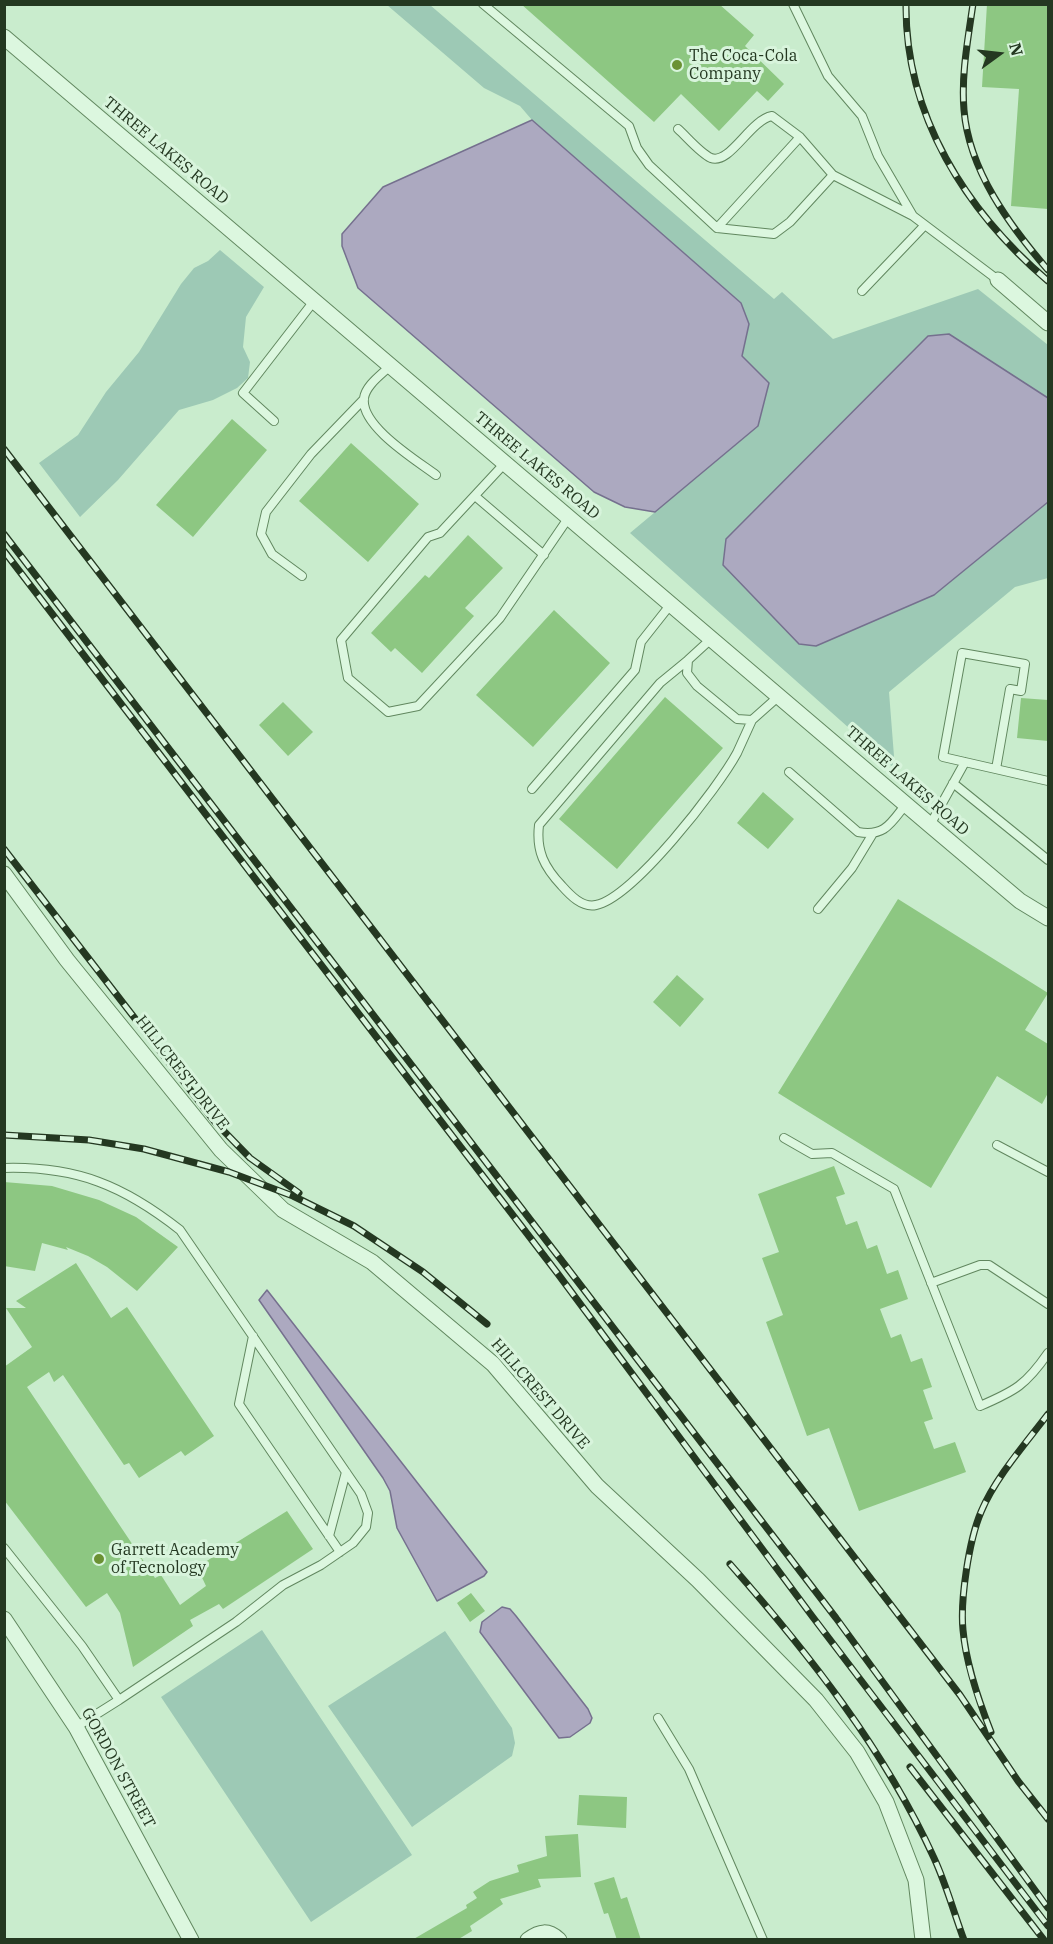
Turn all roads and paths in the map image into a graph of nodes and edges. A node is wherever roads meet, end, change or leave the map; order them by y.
1 (483, 4) edge
2 (793, 4) edge
3 (4, 37) edge
4 (678, 129) dead end
5 (800, 137) junction
6 (833, 175) junction
7 (913, 216) junction
8 (924, 226) junction
9 (717, 228) junction
10 (998, 279) joint
11 (862, 291) dead end
12 (314, 301) junction
13 (1048, 323) edge
14 (390, 366) junction
15 (364, 399) junction
16 (274, 421) dead end
17 (505, 464) junction
18 (436, 475) dead end
19 (475, 496) junction
20 (569, 517) junction
21 (544, 555) junction
22 (302, 576) dead end
23 (670, 604) junction
24 (711, 639) junction
25 (688, 660) junction
26 (779, 696) junction
27 (752, 720) junction
28 (965, 762) junction
29 (996, 769) junction
30 (789, 772) dead end
31 (1048, 781) edge
32 (953, 783) junction
33 (532, 789) dead end
34 (906, 804) junction
35 (930, 825) junction
36 (872, 835) junction
37 (1048, 860) edge
38 (4, 874) edge
39 (818, 909) dead end
40 (1048, 918) edge
41 (784, 1138) dead end
42 (997, 1144) dead end
43 (4, 1168) edge
44 (1048, 1172) edge
45 (931, 1283) junction
46 (1048, 1304) edge
47 (253, 1336) junction
48 (1048, 1353) edge
49 (346, 1472) junction
50 (329, 1536) junction
51 (4, 1548) edge
52 (340, 1552) junction
53 (4, 1619) edge
54 (119, 1700) junction
55 (658, 1718) dead end
56 (76, 1727) junction
57 (191, 1940) edge
58 (528, 1940) edge
59 (559, 1940) edge
60 (763, 1940) edge
61 (923, 1940) edge

1 - 9 lane
2 - 7 lane
3 - 12 street, THREE LAKES ROAD
4 - 5 lane
5 - 6 lane
5 - 9 lane
6 - 7 lane
6 - 9 lane
7 - 8 lane
8 - 10 lane
8 - 11 lane
10 - 13 street
12 - 14 street, THREE LAKES ROAD
12 - 16 lane
14 - 15 lane
14 - 17 street, THREE LAKES ROAD
15 - 18 lane
15 - 22 lane
17 - 19 lane
17 - 20 street, THREE LAKES ROAD
19 - 21 lane
19 - 21 lane
20 - 21 lane
20 - 23 street, THREE LAKES ROAD
23 - 24 street, THREE LAKES ROAD
23 - 33 lane
24 - 25 lane
24 - 26 street, THREE LAKES ROAD
25 - 27 lane
25 - 27 lane
26 - 27 lane
26 - 34 street, THREE LAKES ROAD
28 - 29 lane
28 - 29 lane
28 - 32 lane
29 - 31 lane
30 - 36 lane
32 - 35 lane
32 - 37 lane
34 - 35 street, THREE LAKES ROAD
34 - 36 lane
35 - 40 street, THREE LAKES ROAD
36 - 39 lane
38 - 61 street, HILLCREST DRIVE
41 - 45 lane
42 - 44 lane
43 - 47 lane
45 - 46 lane
45 - 48 lane
47 - 49 lane
47 - 50 lane
49 - 50 lane
49 - 52 lane
50 - 52 lane
51 - 54 lane
52 - 54 lane
53 - 56 street, GORDON STREET
54 - 56 lane
55 - 60 lane
56 - 57 street, GORDON STREET
58 - 59 street

